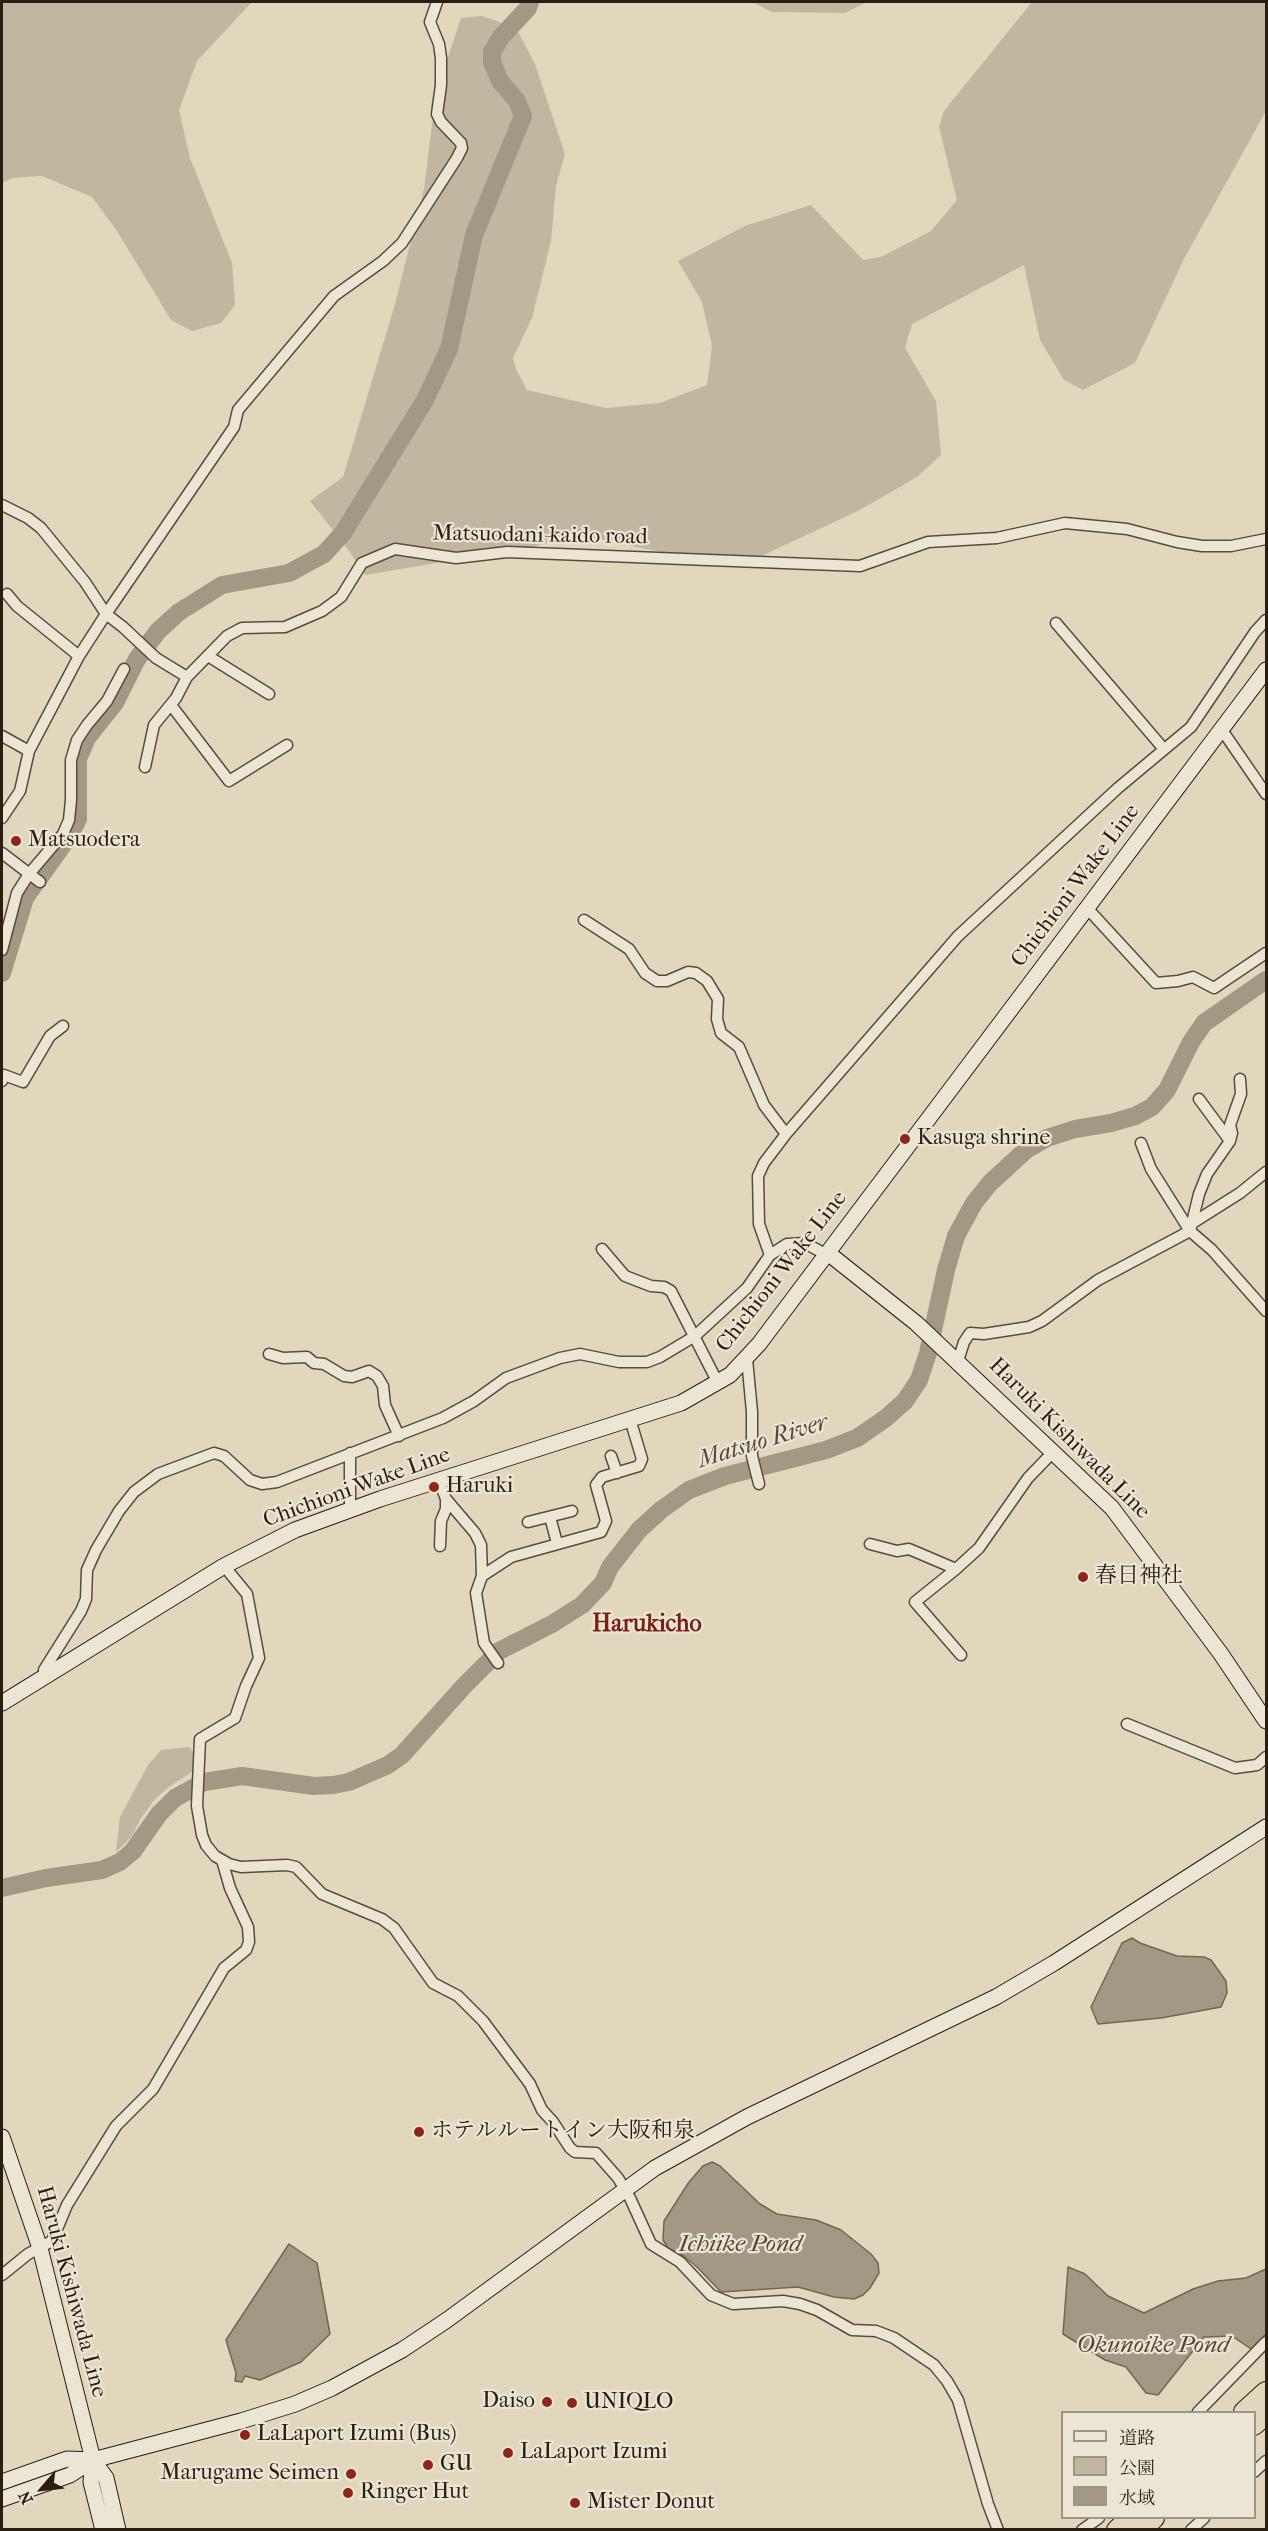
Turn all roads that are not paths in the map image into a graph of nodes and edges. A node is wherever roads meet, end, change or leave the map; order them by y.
1 (437, 2) edge
2 (2, 505) edge
3 (1266, 539) edge
4 (7, 594) dead end
5 (106, 614) junction
6 (1266, 620) edge
7 (1056, 623) dead end
8 (79, 656) junction
9 (208, 656) junction
10 (124, 669) dead end
11 (1266, 670) edge
12 (187, 677) junction
13 (269, 694) dead end
14 (171, 705) junction
15 (1222, 730) junction
16 (2, 736) edge
17 (287, 745) dead end
18 (1163, 748) junction
19 (29, 751) junction
20 (146, 767) dead end
21 (1266, 794) edge
22 (2, 818) edge
23 (2, 853) edge
24 (34, 878) junction
25 (1087, 908) junction
26 (584, 920) dead end
27 (2, 950) edge
28 (1266, 953) edge
29 (63, 1026) dead end
30 (1240, 1079) dead end
31 (2, 1081) edge
32 (1199, 1099) dead end
33 (786, 1134) junction
34 (1230, 1141) junction
35 (1141, 1143) dead end
36 (1266, 1172) edge
37 (1191, 1228) junction
38 (602, 1249) dead end
39 (825, 1254) junction
40 (770, 1255) junction
41 (1266, 1311) edge
42 (696, 1336) junction
43 (268, 1354) dead end
44 (954, 1357) junction
45 (747, 1359) junction
46 (718, 1383) junction
47 (630, 1419) junction
48 (399, 1436) junction
49 (1054, 1452) junction
50 (350, 1453) junction
51 (611, 1456) dead end
52 (616, 1473) junction
53 (439, 1481) junction
54 (759, 1482) dead end
55 (446, 1498) junction
56 (350, 1510) junction
57 (572, 1511) dead end
58 (550, 1517) junction
59 (528, 1522) dead end
60 (557, 1543) junction
61 (870, 1544) dead end
62 (440, 1546) dead end
63 (224, 1566) junction
64 (956, 1569) junction
65 (482, 1576) junction
66 (961, 1655) dead end
67 (498, 1663) dead end
68 (45, 1676) junction
69 (2, 1703) edge
70 (1266, 1721) edge
71 (1127, 1724) dead end
72 (1266, 1757) edge
73 (1266, 1827) edge
74 (222, 1860) junction
75 (2, 2137) edge
76 (625, 2189) junction
77 (40, 2248) junction
78 (2, 2275) edge
79 (1266, 2343) edge
80 (1266, 2392) edge
81 (1199, 2411) edge
82 (1245, 2411) edge
83 (93, 2460) junction
84 (2, 2482) edge
85 (2, 2499) edge
86 (1096, 2519) edge
87 (103, 2529) edge
88 (118, 2529) edge
89 (998, 2529) edge
90 (1083, 2529) edge

1 - 5 street
2 - 5 street
3 - 9 street, Matsuodani-kaido road
4 - 8 street
5 - 8 street
5 - 12 street
6 - 18 street
7 - 18 street
8 - 19 street
9 - 12 street, Matsuodani-kaido road
9 - 13 street
10 - 24 street
11 - 15 main road, Chichioni Wake Line
12 - 14 street, Matsuodani-kaido road
14 - 17 street
14 - 20 street, Matsuodani-kaido road
15 - 21 street
15 - 25 main road, Chichioni Wake Line
16 - 19 street
18 - 33 street
19 - 22 street
23 - 24 street
24 - 27 street
25 - 28 street
25 - 39 main road, Chichioni Wake Line
26 - 33 street
29 - 31 street
30 - 34 street
32 - 34 street
33 - 40 street
34 - 37 street
35 - 37 street
36 - 37 street
37 - 41 street
37 - 44 street
38 - 42 street
39 - 40 street
39 - 44 main road, Haruki Kishiwada Line
39 - 45 main road, Chichioni Wake Line
40 - 42 street
42 - 46 street
42 - 48 street
43 - 48 street
44 - 49 main road, Haruki Kishiwada Line
45 - 46 main road, Chichioni Wake Line
45 - 54 street
46 - 47 main road, Chichioni Wake Line
47 - 52 street
47 - 53 main road, Chichioni Wake Line
48 - 50 street
49 - 64 street
49 - 70 main road, Haruki Kishiwada Line
50 - 56 street
50 - 68 street
51 - 52 street
52 - 60 street
53 - 55 street
53 - 56 main road, Chichioni Wake Line
55 - 62 street
55 - 65 street
56 - 63 main road, Chichioni Wake Line
57 - 58 street
58 - 59 street
58 - 60 street
60 - 65 street
61 - 64 street
63 - 68 main road, Chichioni Wake Line
63 - 74 street
64 - 66 street
65 - 67 street
68 - 69 main road, Chichioni Wake Line
71 - 72 street
73 - 76 main road
74 - 76 street
74 - 77 street
75 - 77 main road, Haruki Kishiwada Line
76 - 83 main road
76 - 89 street
77 - 78 street
77 - 83 main road, Haruki Kishiwada Line
79 - 81 street
80 - 82 highway
83 - 84 main road
83 - 85 main road
83 - 87 main road, Haruki Kishiwada Line
83 - 88 main road, Haruki Kishiwada Line
86 - 90 street

